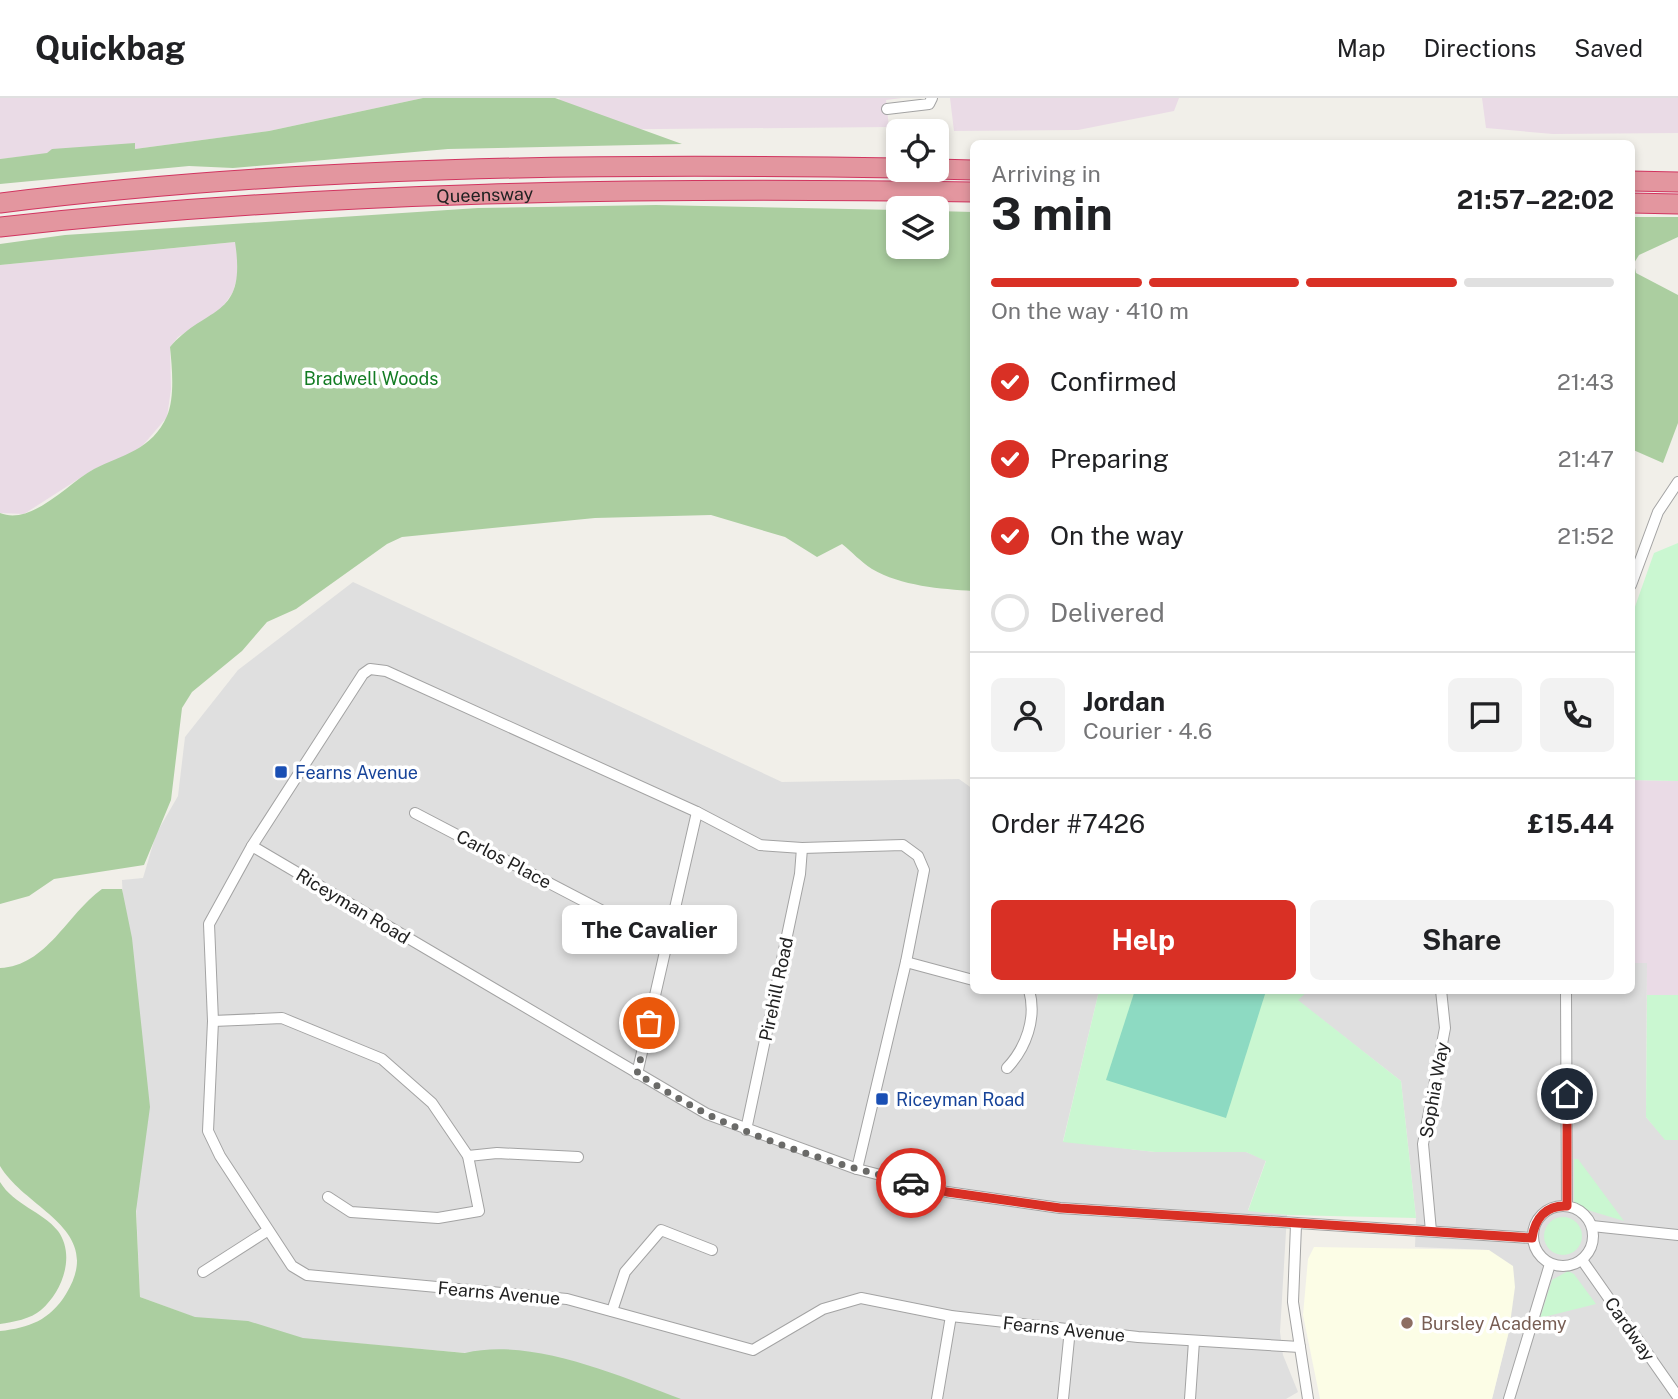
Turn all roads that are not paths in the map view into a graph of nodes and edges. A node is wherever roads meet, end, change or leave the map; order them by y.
1 (932, 98) edge
2 (887, 109) dead end
3 (886, 168) edge
4 (949, 169) edge
5 (970, 170) edge
6 (259, 181) junction
7 (1635, 181) edge
8 (1678, 182) edge
9 (970, 192) edge
10 (0, 193) edge
11 (0, 203) edge
12 (1635, 203) edge
13 (1678, 204) edge
14 (0, 227) edge
15 (1678, 482) edge
16 (1635, 574) edge
17 (697, 812) junction
18 (415, 813) dead end
19 (252, 846) junction
20 (802, 848) junction
21 (668, 945) junction
22 (906, 962) junction
23 (970, 979) edge
24 (1030, 994) edge
25 (1441, 994) edge
26 (1566, 994) edge
27 (213, 1021) junction
28 (1007, 1068) dead end
29 (637, 1074) junction
30 (746, 1130) junction
31 (468, 1156) junction
32 (578, 1157) dead end
33 (857, 1169) junction
34 (328, 1198) dead end
35 (1567, 1206) junction
36 (1296, 1225) junction
37 (1592, 1226) junction
38 (267, 1231) junction
39 (1431, 1231) junction
40 (1678, 1235) edge
41 (1532, 1238) junction
42 (712, 1250) dead end
43 (1582, 1260) junction
44 (1550, 1264) junction
45 (203, 1272) dead end
46 (612, 1311) junction
47 (951, 1316) junction
48 (1070, 1329) junction
49 (1194, 1341) junction
50 (1300, 1347) junction
51 (1678, 1397) edge
52 (937, 1399) edge
53 (1063, 1399) edge
54 (1190, 1399) edge
55 (1308, 1399) edge
56 (1509, 1399) edge

1 - 2 street
3 - 6 highway, Queensway
4 - 5 highway
6 - 10 highway
6 - 11 highway, Queensway
7 - 8 highway
9 - 14 highway, Queensway
12 - 13 highway
15 - 16 street
17 - 19 street, Fearns Avenue
17 - 20 street, Fearns Avenue
17 - 21 street
18 - 21 street, Carlos Place
19 - 27 street, Fearns Avenue
19 - 29 street, Riceyman Road
20 - 22 street, Fearns Avenue
20 - 30 street, Pirehill Road
21 - 29 street
22 - 23 street
22 - 33 street, Fearns Avenue
24 - 28 street
25 - 39 street, Sophia Way
26 - 35 street
27 - 31 street
27 - 38 street, Fearns Avenue
29 - 30 street, Riceyman Road
30 - 33 street, Riceyman Road
31 - 32 street
31 - 34 street
33 - 36 street, Riceyman Road
35 - 37 street
35 - 41 street
36 - 39 street, Riceyman Road
36 - 50 street
37 - 40 street
37 - 43 street
38 - 45 street
38 - 46 street, Fearns Avenue
39 - 41 street, Riceyman Road
41 - 44 street
42 - 46 street
43 - 44 street
43 - 51 street, Cardway
44 - 56 street
46 - 47 street, Fearns Avenue
47 - 48 street, Fearns Avenue
47 - 52 street
48 - 49 street, Fearns Avenue
48 - 53 street
49 - 50 street, Fearns Avenue
49 - 54 street
50 - 55 street

